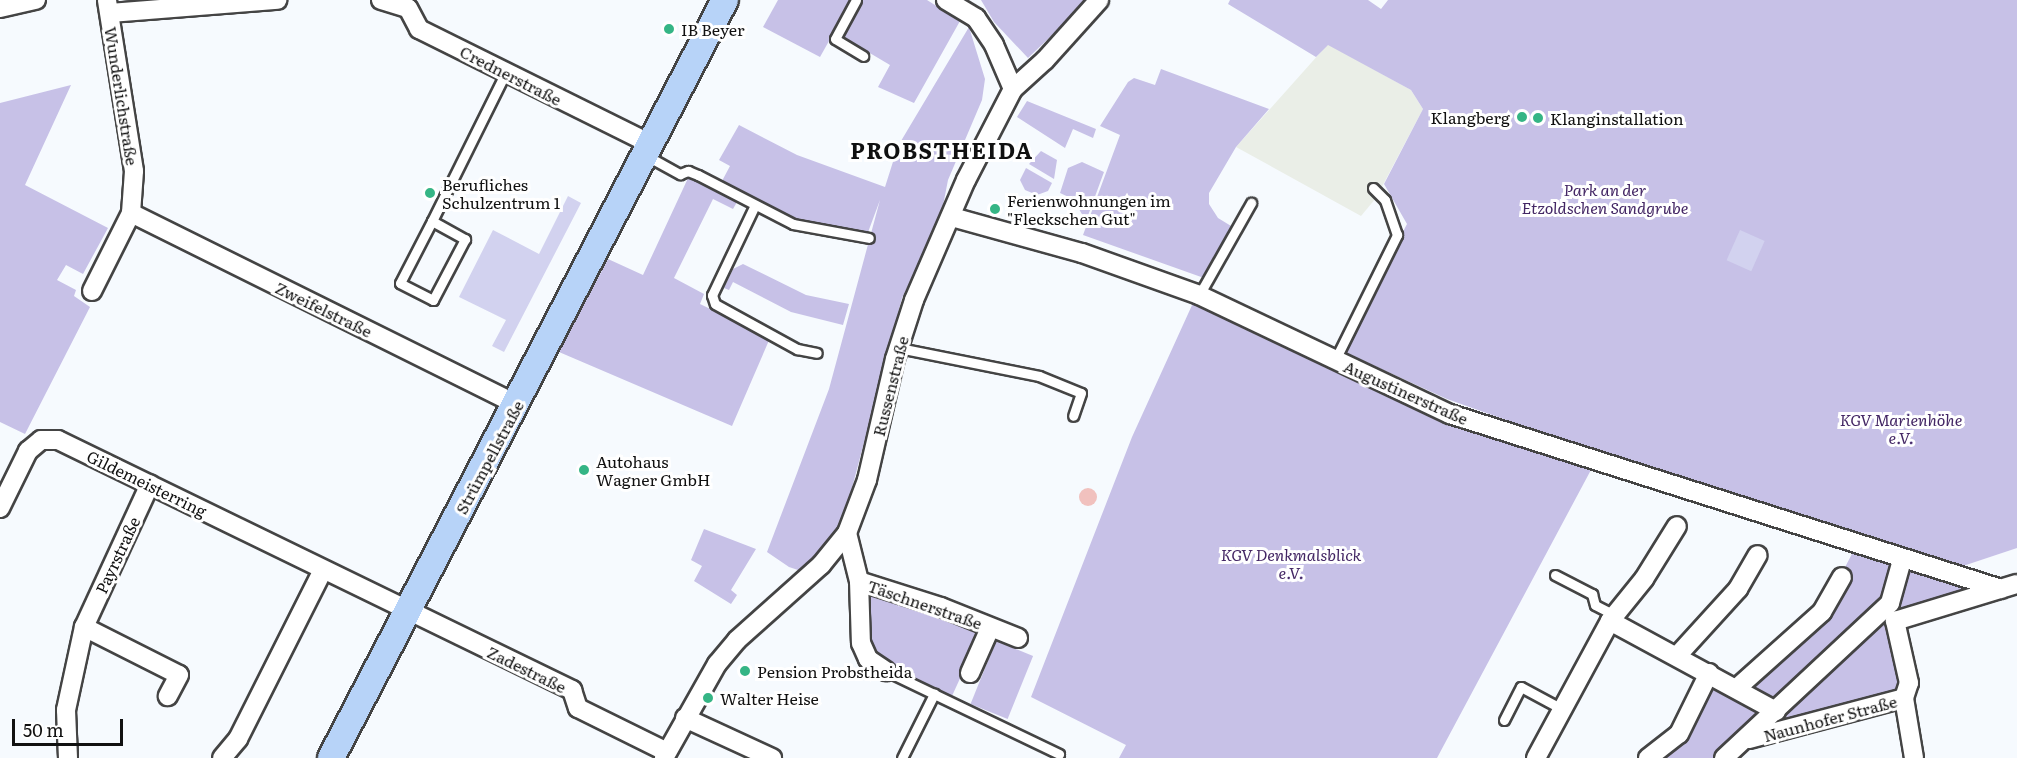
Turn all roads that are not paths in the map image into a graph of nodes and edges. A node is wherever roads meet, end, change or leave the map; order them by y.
1 (36, 0) edge
2 (277, 0) edge
3 (381, 0) edge
4 (856, 0) edge
5 (946, 0) edge
6 (1099, 0) edge
7 (724, 2) edge
8 (409, 4) edge
9 (108, 6) edge
10 (0, 8) edge
11 (863, 56) dead end
12 (506, 72) junction
13 (1013, 89) junction
14 (648, 150) junction
15 (1373, 188) dead end
16 (1251, 203) dead end
17 (755, 205) junction
18 (131, 213) junction
19 (951, 217) junction
20 (432, 221) junction
21 (869, 238) dead end
22 (92, 291) dead end
23 (1199, 295) junction
24 (899, 348) junction
25 (816, 353) dead end
26 (1335, 360) junction
27 (517, 405) junction
28 (1073, 416) dead end
29 (150, 484) junction
30 (0, 508) edge
31 (1677, 526) dead end
32 (847, 533) junction
33 (1758, 555) dead end
34 (1902, 560) junction
35 (323, 570) junction
36 (1555, 575) dead end
37 (1842, 577) dead end
38 (859, 581) junction
39 (2009, 587) edge
40 (1890, 603) junction
41 (408, 611) junction
42 (1612, 618) junction
43 (1895, 621) junction
44 (84, 627) junction
45 (990, 628) junction
46 (1018, 638) dead end
47 (1677, 656) junction
48 (886, 671) joint
49 (970, 673) dead end
50 (1708, 673) junction
51 (1737, 688) junction
52 (934, 694) junction
53 (168, 696) dead end
54 (1904, 698) junction
55 (1562, 709) junction
56 (1776, 711) junction
57 (685, 718) junction
58 (1504, 720) dead end
59 (1746, 740) junction
60 (1059, 754) dead end
61 (665, 755) edge
62 (68, 758) edge
63 (223, 758) edge
64 (331, 758) edge
65 (772, 758) edge
66 (902, 758) edge
67 (1536, 758) edge
68 (1648, 758) edge
69 (1724, 758) edge
70 (1914, 758) edge

1 - 10 street
2 - 9 street
3 - 8 street, Crednerstraße
4 - 11 lane
5 - 13 street
6 - 13 street, Russenstraße
7 - 14 street, Strümpellstraße
8 - 12 street, Crednerstraße
9 - 18 street, Wunderlichstraße
12 - 14 street, Crednerstraße
12 - 20 lane
13 - 19 street, Russenstraße
14 - 17 lane
14 - 27 street, Strümpellstraße
15 - 26 lane
16 - 23 lane
17 - 21 lane
17 - 25 lane
18 - 22 street, Wunderlichstraße
18 - 27 street, Zweifelstraße
19 - 23 street, Augustinerstraße
19 - 24 street, Russenstraße
20 - 20 lane
23 - 26 street, Augustinerstraße
24 - 28 lane
24 - 32 street, Russenstraße
26 - 34 street, Augustinerstraße
27 - 41 street, Strümpellstraße
29 - 30 street, Gildemeisterring
29 - 35 street, Gildemeisterring
29 - 44 street, Payrstraße
31 - 42 street
32 - 38 street, Täschnerstraße
32 - 57 street, Russenstraße
33 - 47 street
34 - 39 street
34 - 40 street
35 - 41 street, Gildemeisterring
35 - 63 street
36 - 42 lane
37 - 51 street
38 - 45 street, Täschnerstraße
38 - 48 street, Täschnerstraße
39 - 43 street
40 - 43 lane
40 - 56 street, Naunhofer Straße
41 - 61 street, Zadestraße
41 - 64 street, Strümpellstraße
42 - 47 street
42 - 55 street
43 - 54 street, Naunhofer Straße
44 - 53 street
44 - 62 street, Payrstraße
45 - 46 street, Täschnerstraße
45 - 49 street, Täschnerstraße
47 - 50 street
48 - 52 lane
50 - 51 street
50 - 68 street
51 - 56 street
52 - 60 lane
52 - 66 lane
54 - 59 street, Naunhofer Straße
54 - 70 street
55 - 58 lane
55 - 67 street
56 - 59 street, Naunhofer Straße
57 - 61 street, Russenstraße
57 - 65 street
59 - 69 street, Naunhofer Straße

